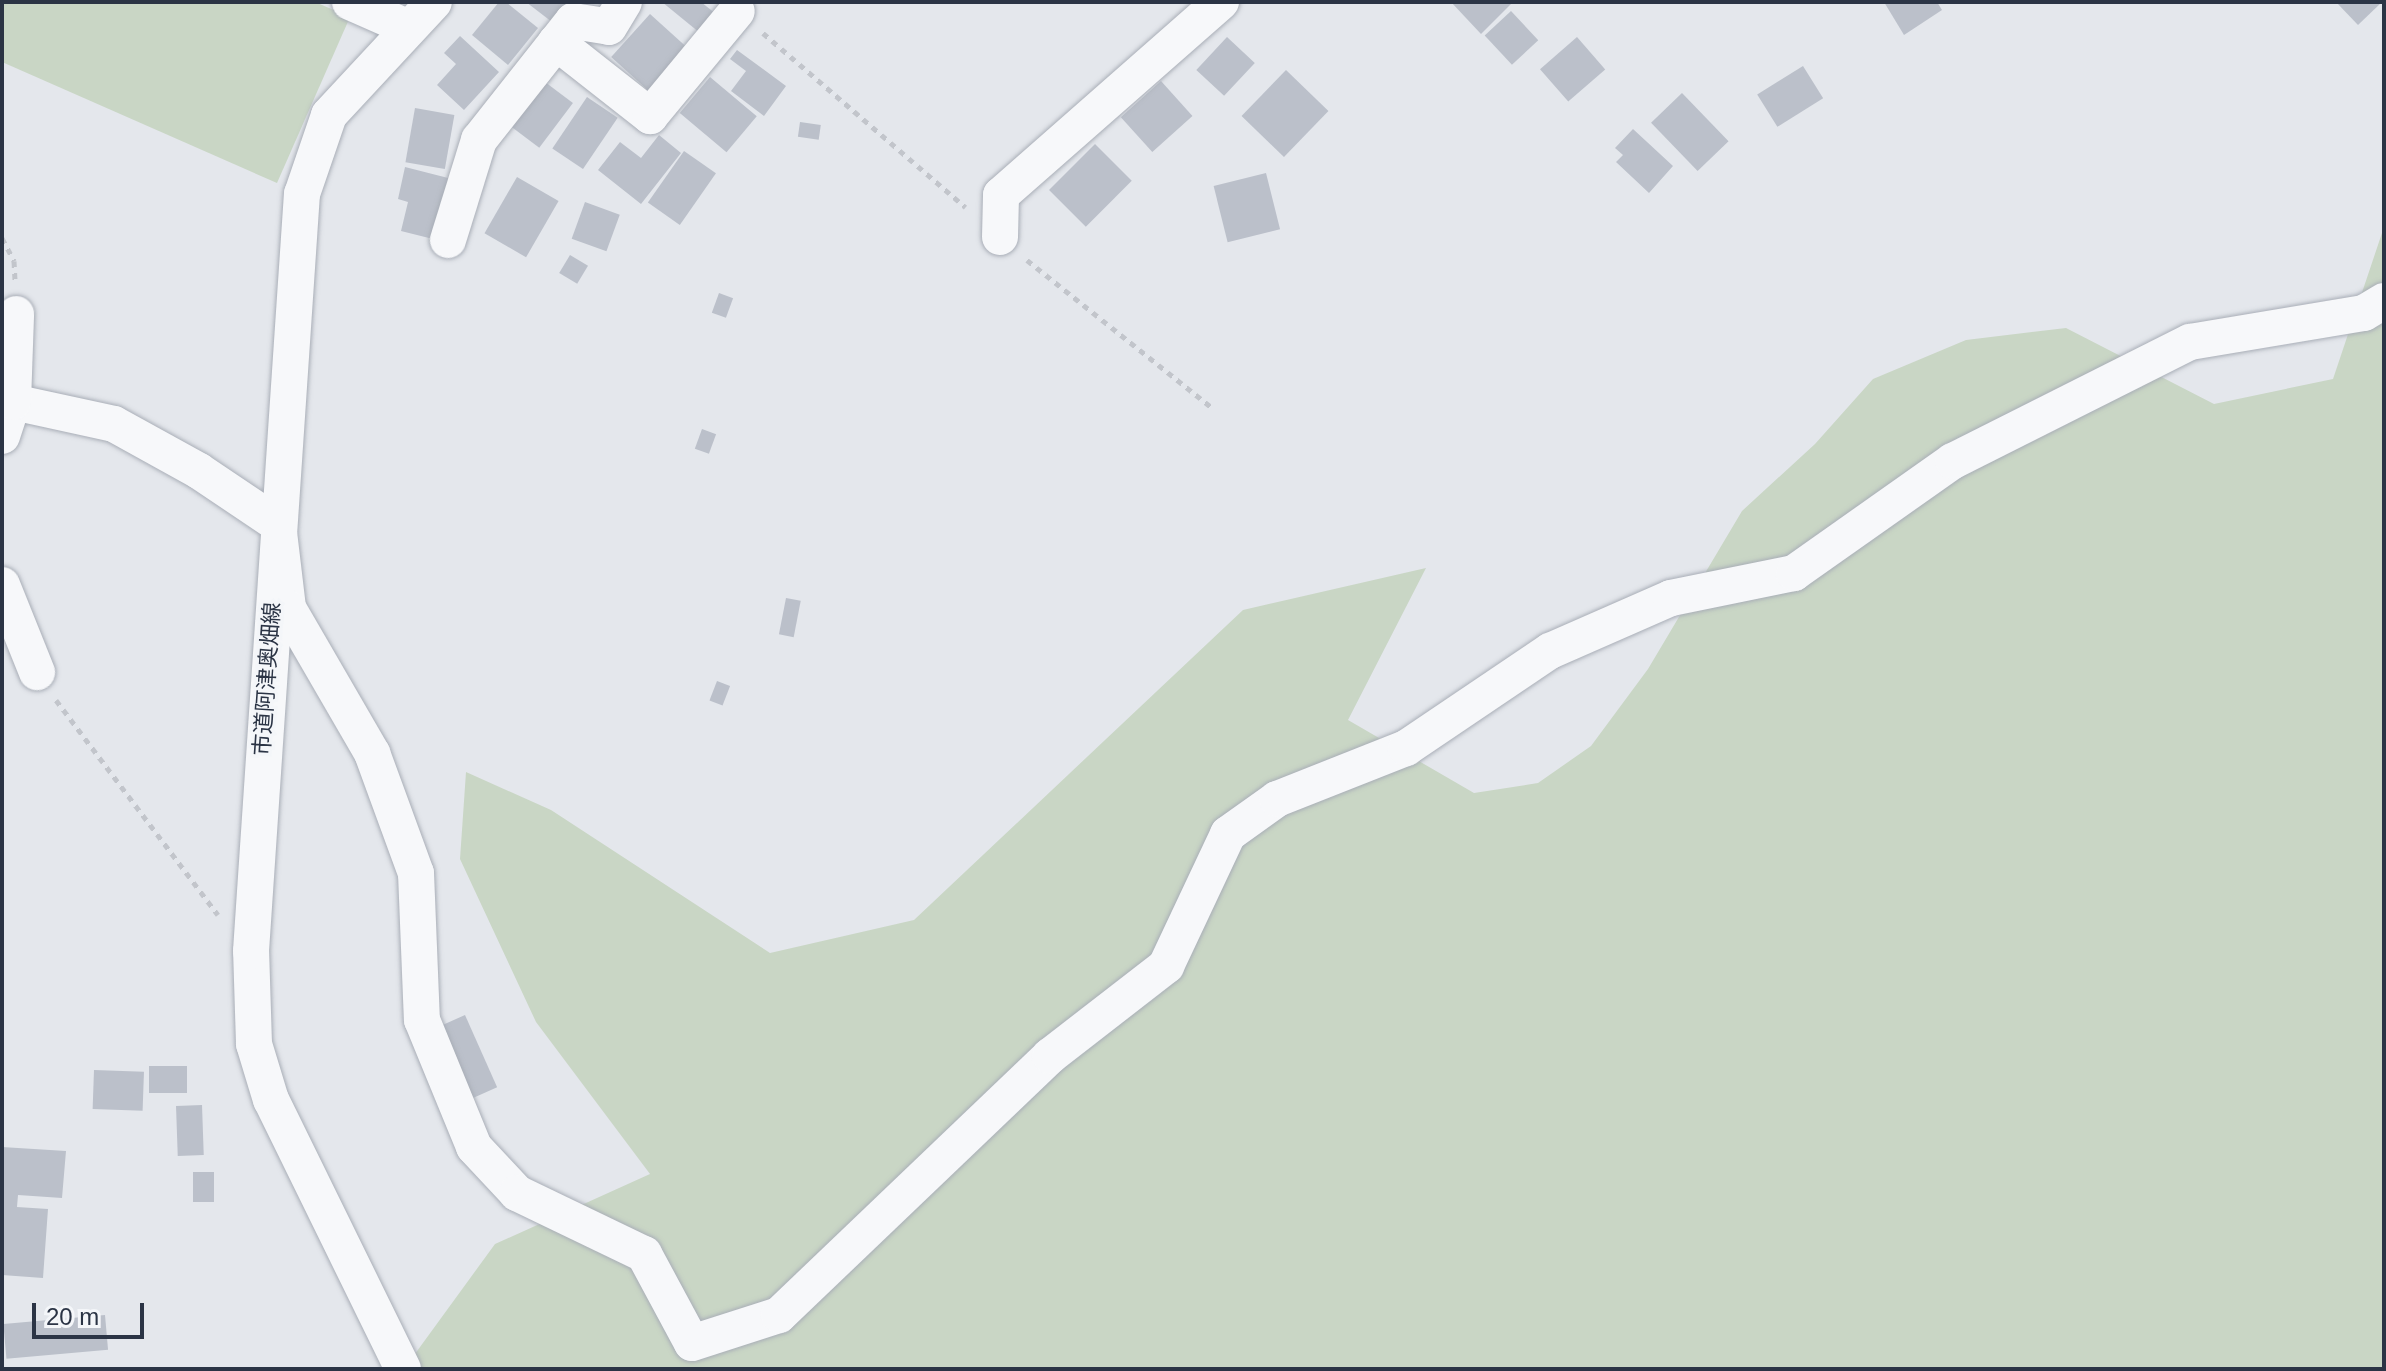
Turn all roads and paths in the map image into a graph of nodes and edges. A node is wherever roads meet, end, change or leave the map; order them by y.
1 (350, 2) edge
2 (434, 2) edge
3 (624, 2) edge
4 (1221, 2) edge
5 (737, 11) dead end
6 (409, 28) junction
7 (556, 42) junction
8 (1000, 237) dead end
9 (448, 240) dead end
10 (2384, 301) edge
11 (16, 314) dead end
12 (7, 419) edge
13 (278, 524) junction
14 (2, 585) edge
15 (37, 672) joint
16 (251, 951) junction
17 (403, 1369) edge

1 - 6 street
2 - 6 street, 市道阿津奥畑線
3 - 7 street
4 - 8 street
5 - 7 street
6 - 13 street, 市道阿津奥畑線
7 - 9 street
10 - 13 street
11 - 12 street
12 - 13 street
13 - 16 street, 市道阿津奥畑線
14 - 15 street
15 - 16 path
16 - 17 street, 市道阿津奥畑線

